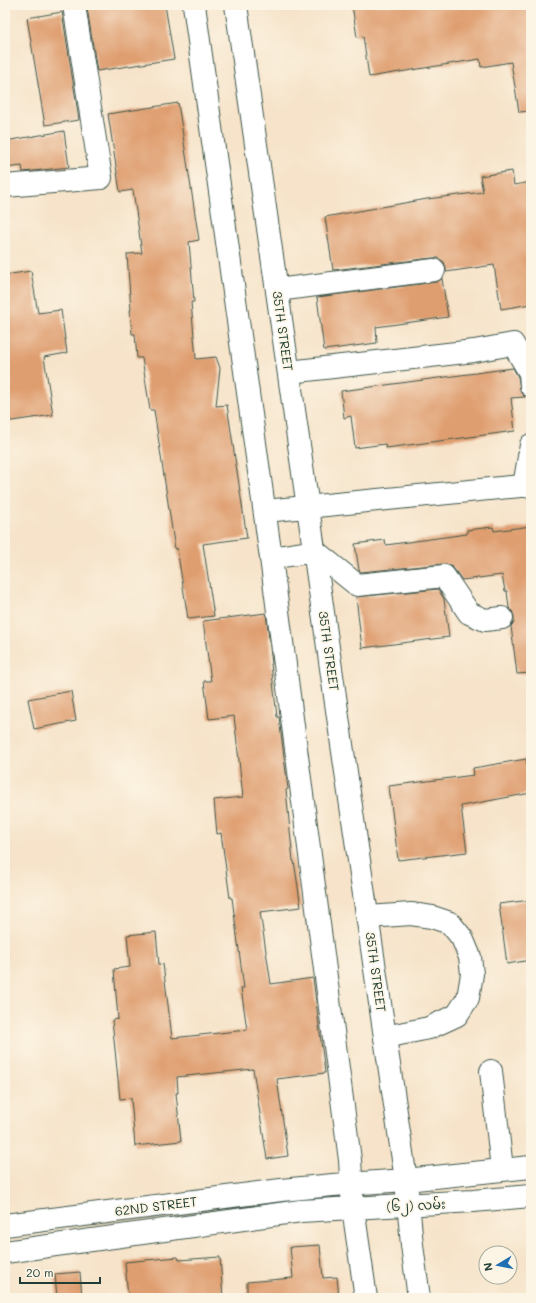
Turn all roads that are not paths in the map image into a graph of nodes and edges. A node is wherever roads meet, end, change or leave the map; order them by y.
1 (74, 5) edge
2 (194, 5) edge
3 (236, 5) edge
4 (5, 186) edge
5 (434, 270) dead end
6 (277, 290) junction
7 (289, 372) junction
8 (531, 386) edge
9 (531, 445) edge
10 (527, 486) edge
11 (309, 507) junction
12 (264, 511) junction
13 (315, 551) junction
14 (271, 558) junction
15 (502, 618) dead end
16 (368, 917) junction
17 (385, 1037) junction
18 (491, 1071) dead end
19 (531, 1167) edge
20 (502, 1169) junction
21 (406, 1180) junction
22 (352, 1184) junction
23 (306, 1188) joint
24 (531, 1196) edge
25 (408, 1205) junction
26 (353, 1208) junction
27 (301, 1211) joint
28 (5, 1225) edge
29 (5, 1252) edge
30 (366, 1298) edge
31 (419, 1298) edge

1 - 4 main road
2 - 12 main road
3 - 6 main road, 35TH STREET
5 - 6 main road
6 - 7 main road, 35TH STREET
7 - 8 main road
7 - 11 main road, 35TH STREET
9 - 10 main road
10 - 11 main road
11 - 12 main road
11 - 13 main road, 35TH STREET
12 - 14 main road
13 - 14 main road
13 - 15 main road
13 - 16 main road, 35TH STREET
14 - 22 main road
16 - 17 main road, 35TH STREET
16 - 17 main road
17 - 21 main road, 35TH STREET
18 - 20 main road
19 - 20 main road, (၆၂) လမ်း
20 - 21 main road, (၆၂) လမ်း
21 - 22 main road, (၆၂) လမ်း
21 - 25 main road, 35TH STREET
22 - 23 main road, (၆၂) လမ်း
22 - 26 main road
23 - 28 main road, 62ND STREET
24 - 25 main road, (၆၂) လမ်း
25 - 26 main road, (၆၂) လမ်း
25 - 31 main road, 35TH STREET
26 - 27 main road, (၆၂) လမ်း
26 - 30 main road
27 - 29 main road, 62ND STREET

